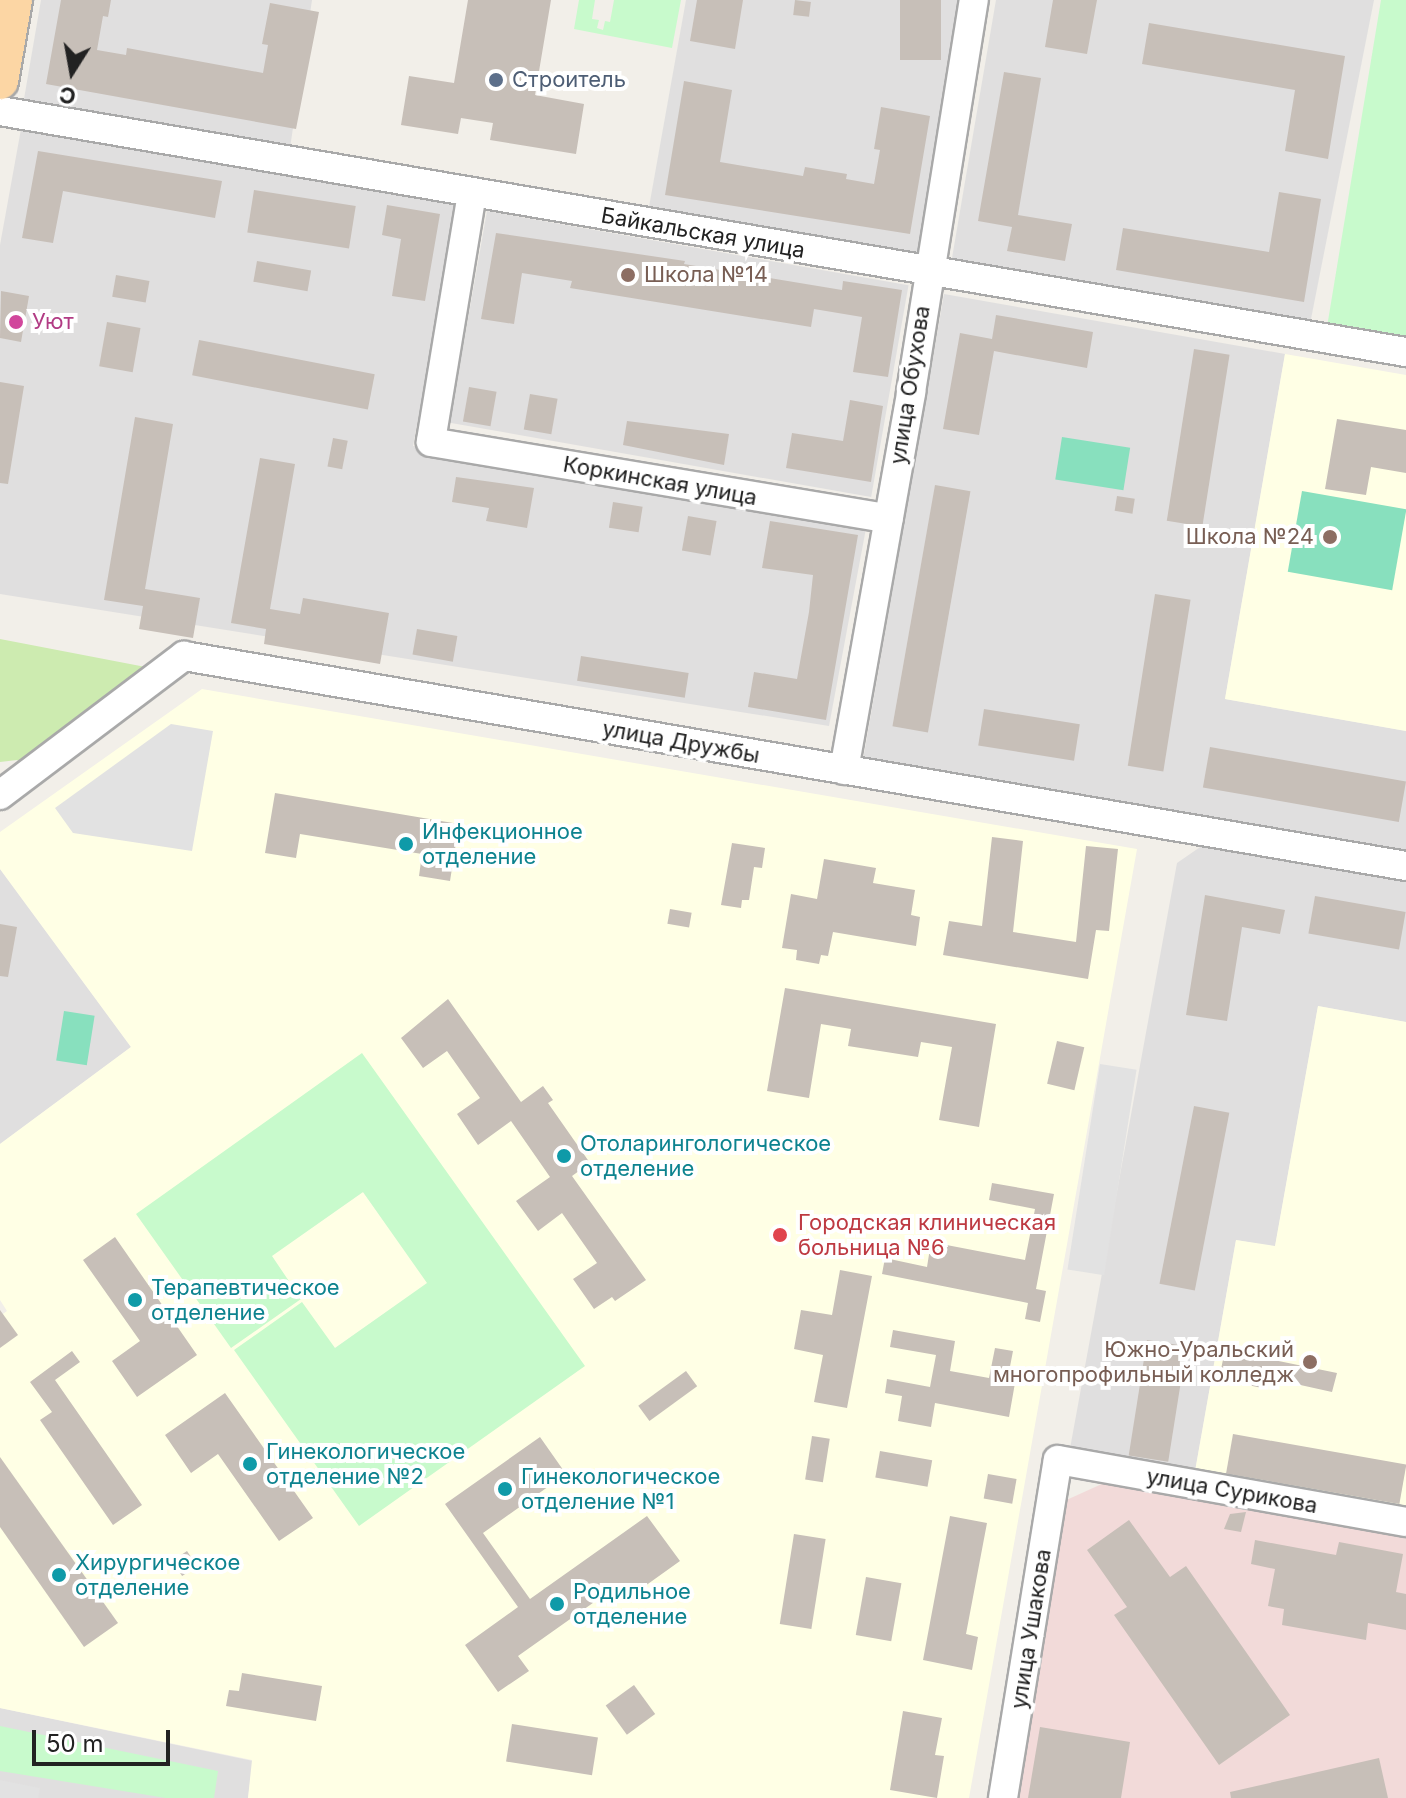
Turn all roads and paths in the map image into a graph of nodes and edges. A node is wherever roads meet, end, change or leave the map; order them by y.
1 (14, 0) edge
2 (974, 0) edge
3 (0, 81) edge
4 (0, 111) edge
5 (472, 193) junction
6 (928, 271) junction
7 (1406, 352) edge
8 (889, 519) junction
9 (844, 770) junction
10 (0, 795) edge
11 (1406, 866) edge
12 (1058, 1460) joint
13 (1406, 1522) edge
14 (1003, 1798) edge

1 - 3 main road
2 - 6 street, улица Обухова
4 - 5 street, Байкальская улица
5 - 6 street, Байкальская улица
5 - 8 street, Коркинская улица
6 - 7 street, Байкальская улица
6 - 8 street, улица Обухова
8 - 9 street, улица Обухова
9 - 10 street, улица Дружбы
9 - 11 street, улица Дружбы
12 - 13 street, улица Сурикова
12 - 14 street, улица Ушакова

